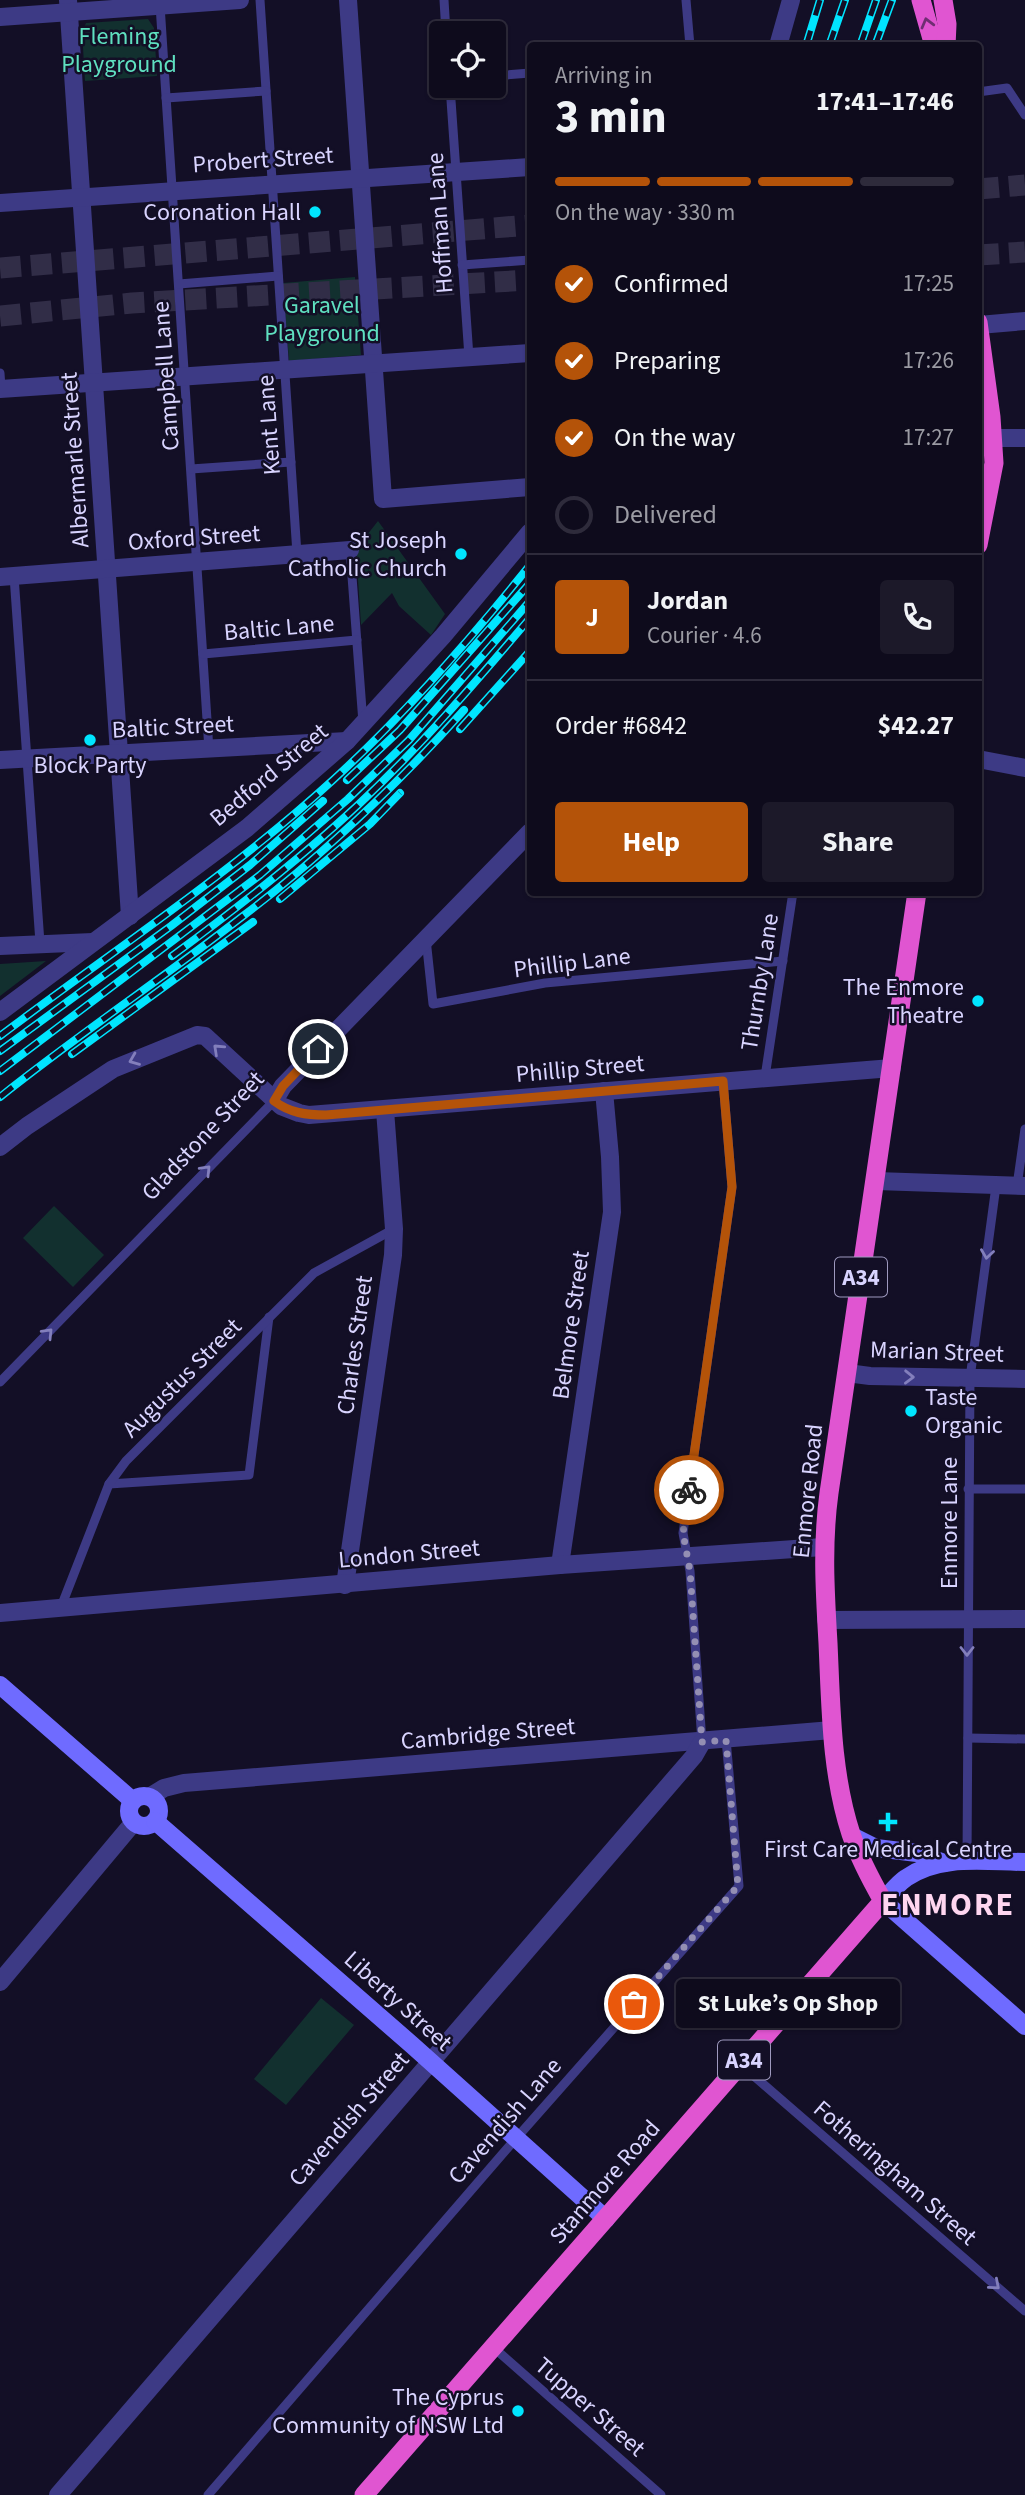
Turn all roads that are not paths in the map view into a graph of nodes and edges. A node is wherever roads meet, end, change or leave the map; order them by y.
1 (240, 0) edge
2 (260, 0) edge
3 (348, 0) edge
4 (444, 0) edge
5 (686, 0) edge
6 (791, 0) edge
7 (921, 0) edge
8 (943, 0) edge
9 (160, 3) edge
10 (68, 6) edge
11 (0, 17) edge
12 (445, 21) edge
13 (690, 42) edge
14 (779, 42) edge
15 (933, 42) edge
16 (946, 42) edge
17 (527, 73) edge
18 (506, 75) edge
19 (266, 91) junction
20 (982, 91) edge
21 (166, 98) junction
22 (451, 98) edge
23 (1025, 115) edge
24 (527, 167) edge
25 (456, 172) junction
26 (360, 178) junction
27 (272, 184) junction
28 (172, 191) junction
29 (81, 198) junction
30 (0, 203) edge
31 (527, 260) edge
32 (462, 265) junction
33 (278, 276) junction
34 (178, 284) junction
35 (1025, 321) edge
36 (982, 323) edge
37 (527, 353) edge
38 (469, 357) junction
39 (373, 364) junction
40 (285, 370) junction
41 (185, 377) junction
42 (982, 380) edge
43 (94, 382) junction
44 (0, 383) edge
45 (986, 438) edge
46 (1025, 438) edge
47 (291, 462) junction
48 (191, 469) junction
49 (527, 488) edge
50 (982, 524) edge
51 (527, 536) edge
52 (350, 550) joint
53 (297, 554) junction
54 (197, 562) junction
55 (107, 569) junction
56 (7, 576) edge
57 (357, 640) junction
58 (204, 654) junction
59 (363, 726) junction
60 (347, 741) junction
61 (209, 750) junction
62 (120, 754) junction
63 (27, 759) junction
64 (0, 760) edge
65 (982, 760) edge
66 (1025, 768) edge
67 (527, 835) edge
68 (792, 896) edge
69 (916, 896) edge
70 (130, 916) junction
71 (426, 938) junction
72 (93, 942) junction
73 (40, 943) junction
74 (0, 946) edge
75 (783, 961) junction
76 (0, 1012) edge
77 (892, 1069) junction
78 (765, 1077) junction
79 (723, 1081) junction
80 (604, 1091) junction
81 (274, 1101) junction
82 (385, 1110) junction
83 (1025, 1129) edge
84 (0, 1147) edge
85 (876, 1181) junction
86 (996, 1186) junction
87 (1021, 1186) edge
88 (394, 1229) junction
89 (269, 1317) junction
90 (847, 1373) junction
91 (970, 1378) junction
92 (1025, 1378) edge
93 (0, 1382) edge
94 (109, 1484) junction
95 (968, 1489) junction
96 (1025, 1489) edge
97 (823, 1547) junction
98 (687, 1557) junction
99 (560, 1565) junction
100 (345, 1585) junction
101 (61, 1607) junction
102 (0, 1613) edge
103 (967, 1619) junction
104 (1025, 1619) edge
105 (826, 1620) junction
106 (0, 1685) edge
107 (832, 1730) junction
108 (968, 1738) junction
109 (1025, 1739) edge
110 (726, 1740) junction
111 (702, 1742) junction
112 (150, 1796) junction
113 (133, 1801) junction
114 (155, 1821) junction
115 (134, 1822) junction
116 (852, 1836) junction
117 (967, 1862) junction
118 (1025, 1862) edge
119 (944, 1863) junction
120 (883, 1901) junction
121 (0, 1982) edge
122 (1025, 2026) edge
123 (430, 2063) junction
124 (740, 2064) junction
125 (515, 2139) junction
126 (606, 2219) junction
127 (1025, 2311) edge
128 (494, 2347) junction
129 (58, 2495) edge
130 (208, 2495) edge
131 (364, 2495) edge
132 (662, 2495) edge

1 - 9 street
2 - 19 lane, Kent Lane
3 - 26 street
4 - 12 lane
5 - 13 lane
6 - 14 street
15 -> 7 highway
8 - 16 highway
9 - 10 street
9 - 21 lane, Campbell Lane
10 - 11 street
10 - 29 street, Albermarle Street
17 - 18 lane
19 - 21 lane
19 - 27 lane, Kent Lane
20 - 23 lane
21 - 28 lane, Campbell Lane
22 - 25 lane, Hoffman Lane
24 - 25 street, Probert Street
25 - 26 street, Probert Street
25 - 32 lane, Hoffman Lane
26 - 27 street, Probert Street
26 - 39 street
27 - 28 street, Probert Street
27 - 33 lane, Kent Lane
28 - 29 street, Probert Street
28 - 34 lane, Campbell Lane
29 - 30 street, Probert Street
29 - 43 street, Albermarle Street
31 - 32 lane
32 - 38 lane, Hoffman Lane
33 - 34 lane
33 - 40 lane, Kent Lane
34 - 41 lane, Campbell Lane
35 - 36 street
37 - 38 street
38 - 39 street
39 - 40 street
39 - 49 street
40 - 41 street
40 - 47 lane, Kent Lane
41 - 43 street
41 - 48 lane, Campbell Lane
42 - 45 highway
43 - 44 street
43 - 55 street, Albermarle Street
45 - 46 street
45 - 50 highway
47 - 48 lane
47 - 53 lane, Kent Lane
48 - 54 lane, Campbell Lane
51 - 59 street, Bedford Street
52 - 53 street, Oxford Street
52 - 57 lane
53 - 54 street, Oxford Street
54 - 55 street, Oxford Street
54 - 58 lane, Campbell Lane
55 - 56 street, Oxford Street
55 - 62 street, Albermarle Street
56 - 63 lane
57 - 58 lane, Baltic Lane
57 - 59 lane
58 - 61 lane, Campbell Lane
59 - 60 street, Bedford Street
60 - 61 street, Baltic Street
60 - 70 street, Bedford Street
61 - 62 street, Baltic Street
62 - 63 street, Baltic Street
62 - 70 street, Albermarle Street
63 - 64 street, Baltic Street
63 - 73 lane
65 - 66 street
67 - 71 street, Gladstone Street
68 - 75 lane, Thurnby Lane
69 - 77 highway, Enmore Road / A34
70 - 72 street, Bedford Street
71 - 75 lane, Phillip Lane
71 - 81 street, Gladstone Street
72 - 73 street
72 - 76 street, Bedford Street
73 - 74 street
75 - 78 lane, Thurnby Lane
77 - 78 street, Phillip Street
77 - 85 highway, Enmore Road / A34
78 - 79 street, Phillip Street
79 - 80 street, Phillip Street
79 - 98 lane
80 - 82 street, Phillip Street
80 - 99 street, Belmore Street
81 - 82 street, Phillip Street
81 -> 84 street
93 -> 81 lane, Gladstone Street
82 - 88 street, Charles Street
83 - 87 lane
85 - 86 street
85 - 90 highway, Enmore Road / A34
86 - 87 street
86 -> 91 lane, Enmore Lane
88 - 89 lane, Augustus Street
88 - 100 street, Charles Street
89 - 94 lane, Augustus Street
89 - 94 lane
90 -> 91 street, Marian Street
90 - 97 highway, Enmore Road / A34
91 - 92 street, Marian Street
91 - 95 lane, Enmore Lane
94 - 101 lane, Augustus Street
95 - 96 lane
95 - 103 lane, Enmore Lane
97 - 98 street, London Street
97 - 105 highway, Enmore Road / A34
98 - 99 street, London Street
98 - 111 lane
99 - 100 street, London Street
100 - 101 street, London Street
101 - 102 street, London Street
103 - 104 street
103 - 105 street
103 -> 108 lane, Enmore Lane
105 - 107 highway, Enmore Road / A34
106 - 113 main road
107 - 110 street, Cambridge Street
107 - 116 highway, Enmore Road / A34
108 - 109 lane
108 - 117 lane, Enmore Lane
110 - 111 street, Cambridge Street
110 - 125 lane, Cavendish Lane
111 - 112 street, Cambridge Street
111 - 123 street, Cavendish Street
112 - 113 main road
112 - 114 main road
113 - 115 main road
114 - 115 main road
114 - 123 main road, Liberty Street
115 - 121 street
116 - 119 main road
116 - 120 highway, Enmore Road / A34
117 - 118 main road
117 - 119 main road
119 - 120 main road
120 - 122 main road, Enmore Road
120 - 124 highway, Stanmore Road / A34
123 - 125 main road, Liberty Street
123 - 129 street, Cavendish Street
124 - 126 highway, Stanmore Road / A34
124 -> 127 lane, Fotheringham Street
125 - 126 main road, Liberty Street
125 - 130 lane, Cavendish Lane
126 - 128 highway, Stanmore Road / A34
128 - 131 highway, Stanmore Road / A34
128 - 132 lane, Tupper Street

